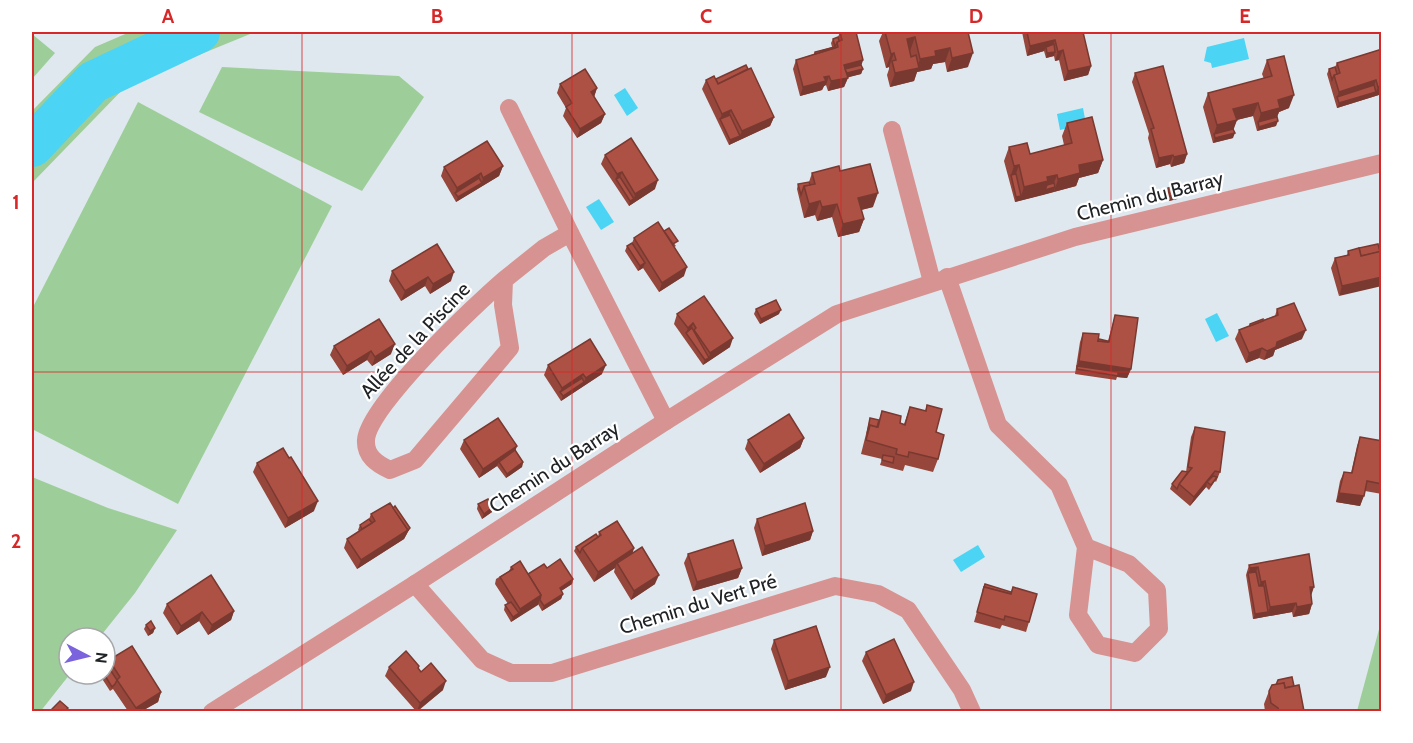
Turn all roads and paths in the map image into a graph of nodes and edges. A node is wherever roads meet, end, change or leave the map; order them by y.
1 (509, 108) dead end
2 (892, 130) dead end
3 (1382, 163) edge
4 (570, 233) junction
5 (504, 280) junction
6 (939, 280) junction
7 (666, 421) junction
8 (1086, 547) junction
9 (415, 584) junction
10 (212, 711) edge
11 (972, 711) edge

1 - 4 street
2 - 6 street
3 - 6 street, Chemin du Barray
4 - 5 street, Allée de la Piscine
4 - 7 street
5 - 5 street, Allée de la Piscine
6 - 7 street, Chemin du Barray
6 - 8 street
7 - 9 street, Chemin du Barray
8 - 8 street
9 - 10 street, Chemin du Barray
9 - 11 street, Chemin du Vert Pré

